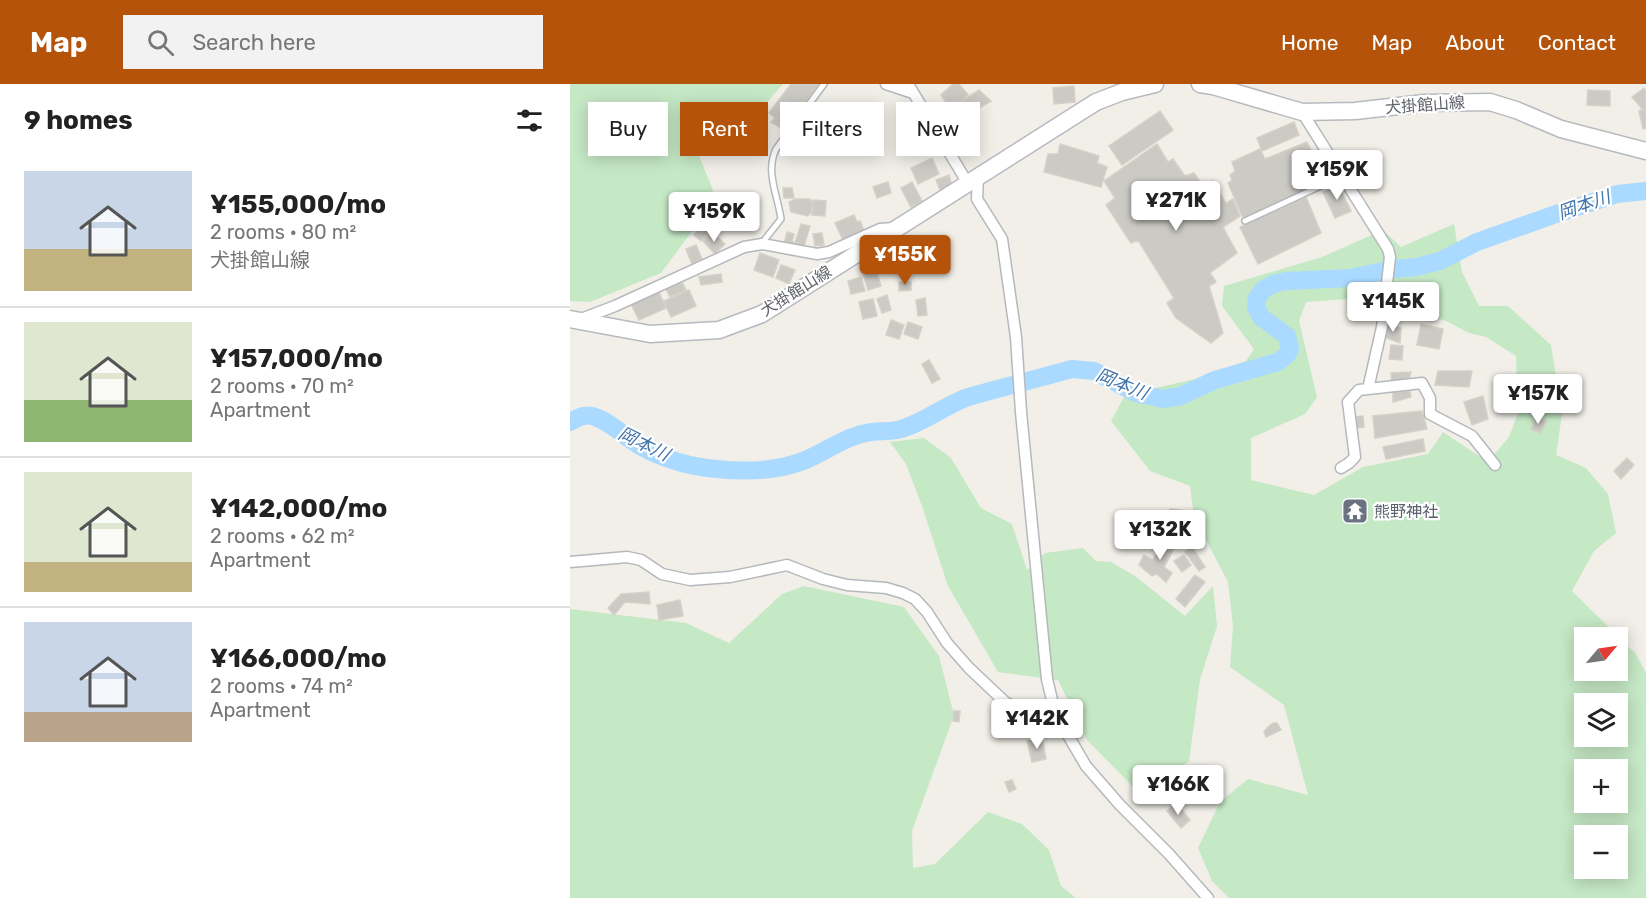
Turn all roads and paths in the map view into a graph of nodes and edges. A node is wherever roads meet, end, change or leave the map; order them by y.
1 (824, 84) edge
2 (886, 84) edge
3 (1155, 84) edge
4 (1200, 84) edge
5 (911, 89) edge
6 (1302, 112) junction
7 (1646, 151) edge
8 (1342, 176) junction
9 (967, 183) junction
10 (977, 199) junction
11 (1245, 221) dead end
12 (896, 227) junction
13 (762, 244) junction
14 (574, 320) edge
15 (1368, 389) junction
16 (1495, 465) dead end
17 (1341, 468) dead end
18 (570, 562) edge
19 (1055, 713) junction
20 (1208, 898) edge

1 - 13 lane
2 - 5 street
3 - 9 main road, 犬掛館山線
4 - 6 main road, 犬掛館山線
5 - 9 street
6 - 7 main road, 犬掛館山線
6 - 8 street
8 - 11 lane
8 - 15 street
9 - 10 street
9 - 10 street
9 - 12 main road, 犬掛館山線
10 - 19 street
12 - 13 street
12 - 14 main road, 犬掛館山線
13 - 14 street
15 - 16 street
15 - 17 street
18 - 19 street
19 - 20 street

